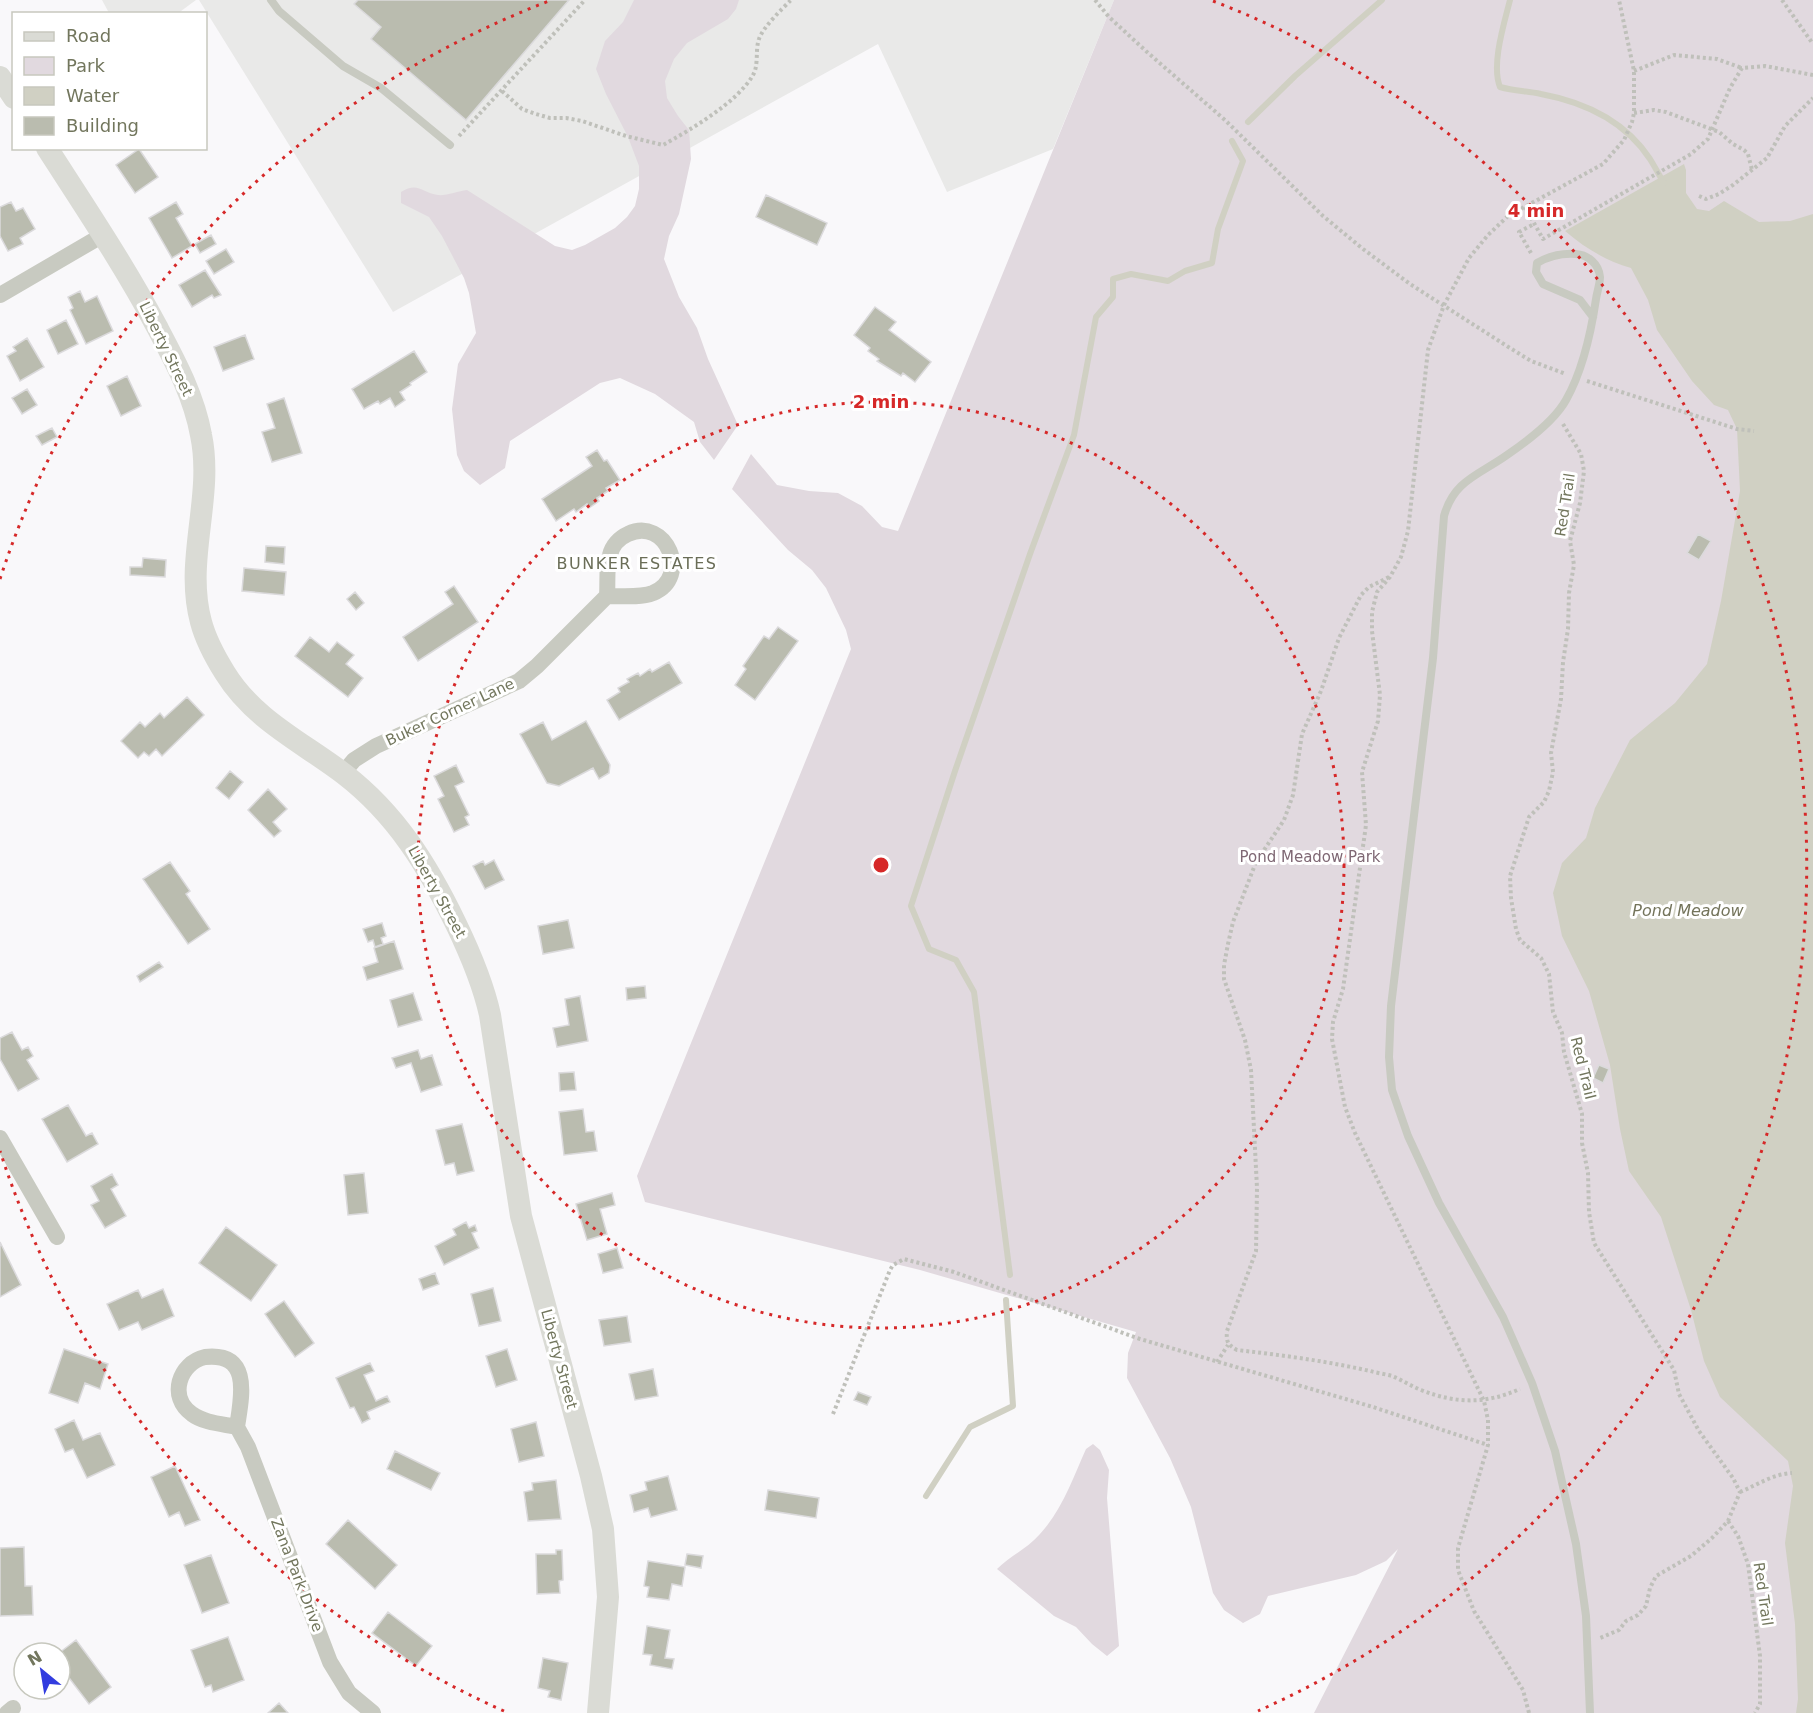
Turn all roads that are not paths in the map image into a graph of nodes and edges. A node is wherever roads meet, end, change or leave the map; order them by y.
1 (271, 0) edge
2 (0, 77) edge
3 (12, 95) edge
4 (450, 145) road end
5 (48, 150) edge
6 (103, 235) junction
7 (0, 295) edge
8 (1593, 317) junction
9 (607, 596) junction
10 (343, 773) junction
11 (0, 1138) edge
12 (57, 1237) dead end
13 (237, 1427) junction
14 (372, 1713) edge
15 (598, 1713) edge
16 (1590, 1713) edge

1 - 4 lane
2 - 3 main road
5 - 6 main road, Liberty Street
6 - 7 street
6 - 10 main road, Liberty Street
8 - 8 lane
8 - 16 lane
9 - 9 street
9 - 10 street, Buker Corner Lane
10 - 15 main road, Liberty Street
11 - 12 street
13 - 13 street
13 - 14 street, Zana Park Drive

